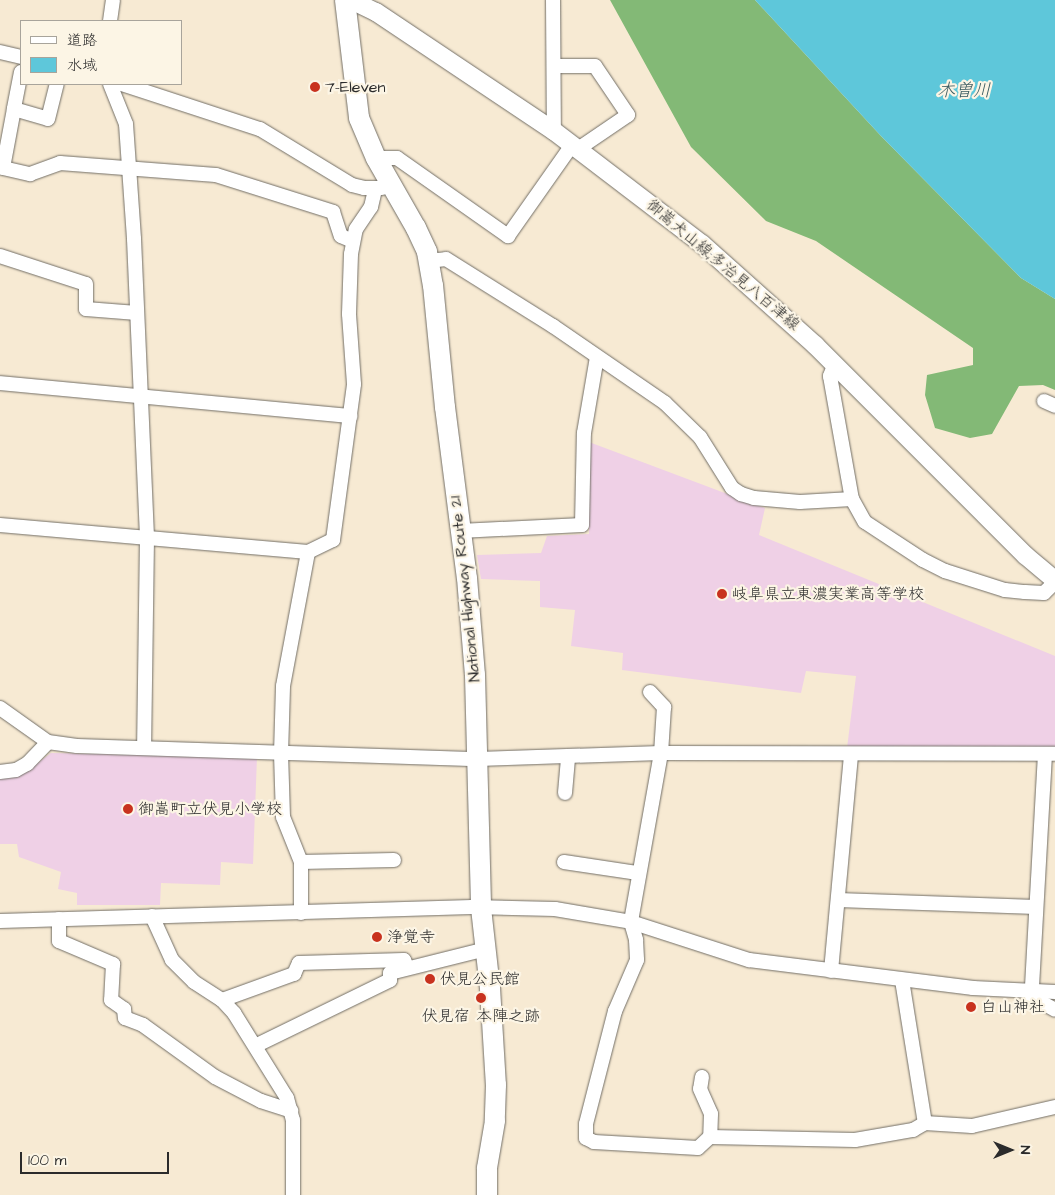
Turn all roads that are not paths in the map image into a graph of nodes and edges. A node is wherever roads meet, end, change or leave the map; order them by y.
1 (113, 0) edge
2 (346, 0) edge
3 (351, 0) edge
4 (553, 0) edge
5 (110, 20) edge
6 (0, 52) edge
7 (20, 57) edge
8 (556, 66) junction
9 (20, 77) edge
10 (57, 85) edge
11 (110, 85) edge
12 (125, 85) edge
13 (14, 109) junction
14 (554, 132) junction
15 (575, 147) junction
16 (376, 158) junction
17 (130, 168) junction
18 (384, 188) junction
19 (354, 241) junction
20 (0, 256) edge
21 (428, 261) junction
22 (137, 313) junction
23 (598, 357) junction
24 (834, 366) junction
25 (0, 383) edge
26 (141, 396) junction
27 (350, 416) junction
28 (852, 499) junction
29 (0, 525) edge
30 (460, 531) junction
31 (147, 538) junction
32 (308, 552) junction
33 (1055, 581) edge
34 (650, 692) dead end
35 (0, 708) edge
36 (48, 742) junction
37 (144, 747) junction
38 (661, 753) junction
39 (281, 754) junction
40 (1050, 754) edge
41 (568, 756) junction
42 (851, 756) junction
43 (478, 758) junction
44 (0, 772) edge
45 (565, 793) dead end
46 (394, 860) dead end
47 (301, 862) junction
48 (564, 862) dead end
49 (638, 873) junction
50 (838, 900) junction
51 (1036, 907) junction
52 (481, 908) junction
53 (301, 913) junction
54 (152, 916) junction
55 (59, 919) junction
56 (0, 920) edge
57 (631, 922) junction
58 (486, 949) junction
59 (407, 967) junction
60 (831, 971) junction
61 (902, 980) junction
62 (1032, 990) junction
63 (1055, 992) edge
64 (222, 1000) junction
65 (1055, 1010) edge
66 (257, 1045) junction
67 (702, 1077) dead end
68 (1055, 1107) edge
69 (291, 1111) junction
70 (925, 1123) junction
71 (710, 1137) junction
72 (293, 1195) edge
73 (487, 1195) edge

1 - 5 street
2 - 16 highway, National Highway Route 21
3 - 14 main road, 御嵩犬山線;多治見八百津線
4 - 8 street
6 - 7 street
8 - 14 street
8 - 15 street
9 - 13 street
10 - 13 street
11 - 17 street
12 - 18 street
13 - 17 street
14 - 15 main road, 御嵩犬山線;多治見八百津線
15 - 16 street
15 - 24 main road, 御嵩犬山線;多治見八百津線
16 - 18 highway, National Highway Route 21
17 - 19 street
17 - 22 street
18 - 19 street
18 - 21 highway, National Highway Route 21
19 - 27 street
20 - 22 street
21 - 23 street
21 - 30 highway, National Highway Route 21
22 - 26 street
23 - 28 street
23 - 30 street
24 - 28 street
24 - 33 main road, 御嵩犬山線;多治見八百津線
25 - 26 street
26 - 27 street
26 - 31 street
27 - 32 street
28 - 33 street
29 - 31 street
30 - 43 highway, National Highway Route 21
31 - 32 street
31 - 37 street
32 - 39 street
34 - 38 street
35 - 36 street
36 - 37 street
36 - 44 street
37 - 39 street
38 - 41 street
38 - 42 street
38 - 49 street
39 - 43 street
39 - 47 street
40 - 42 street
40 - 51 street
41 - 43 street
41 - 45 street
42 - 50 street
43 - 52 highway, National Highway Route 21
46 - 47 street
47 - 53 street
48 - 49 street
49 - 57 street
50 - 51 street
50 - 60 street
51 - 62 street
52 - 53 street
52 - 57 street
52 - 58 highway, National Highway Route 21
53 - 54 street
54 - 55 street
54 - 64 street
55 - 56 street
55 - 69 street
57 - 60 street
57 - 71 street
58 - 59 street
58 - 73 highway, National Highway Route 21
59 - 64 street
59 - 66 street
60 - 61 street
61 - 62 street
61 - 70 street
62 - 63 street
62 - 65 street
64 - 66 street
66 - 69 street
67 - 71 street
68 - 70 street
69 - 72 street
70 - 71 street

